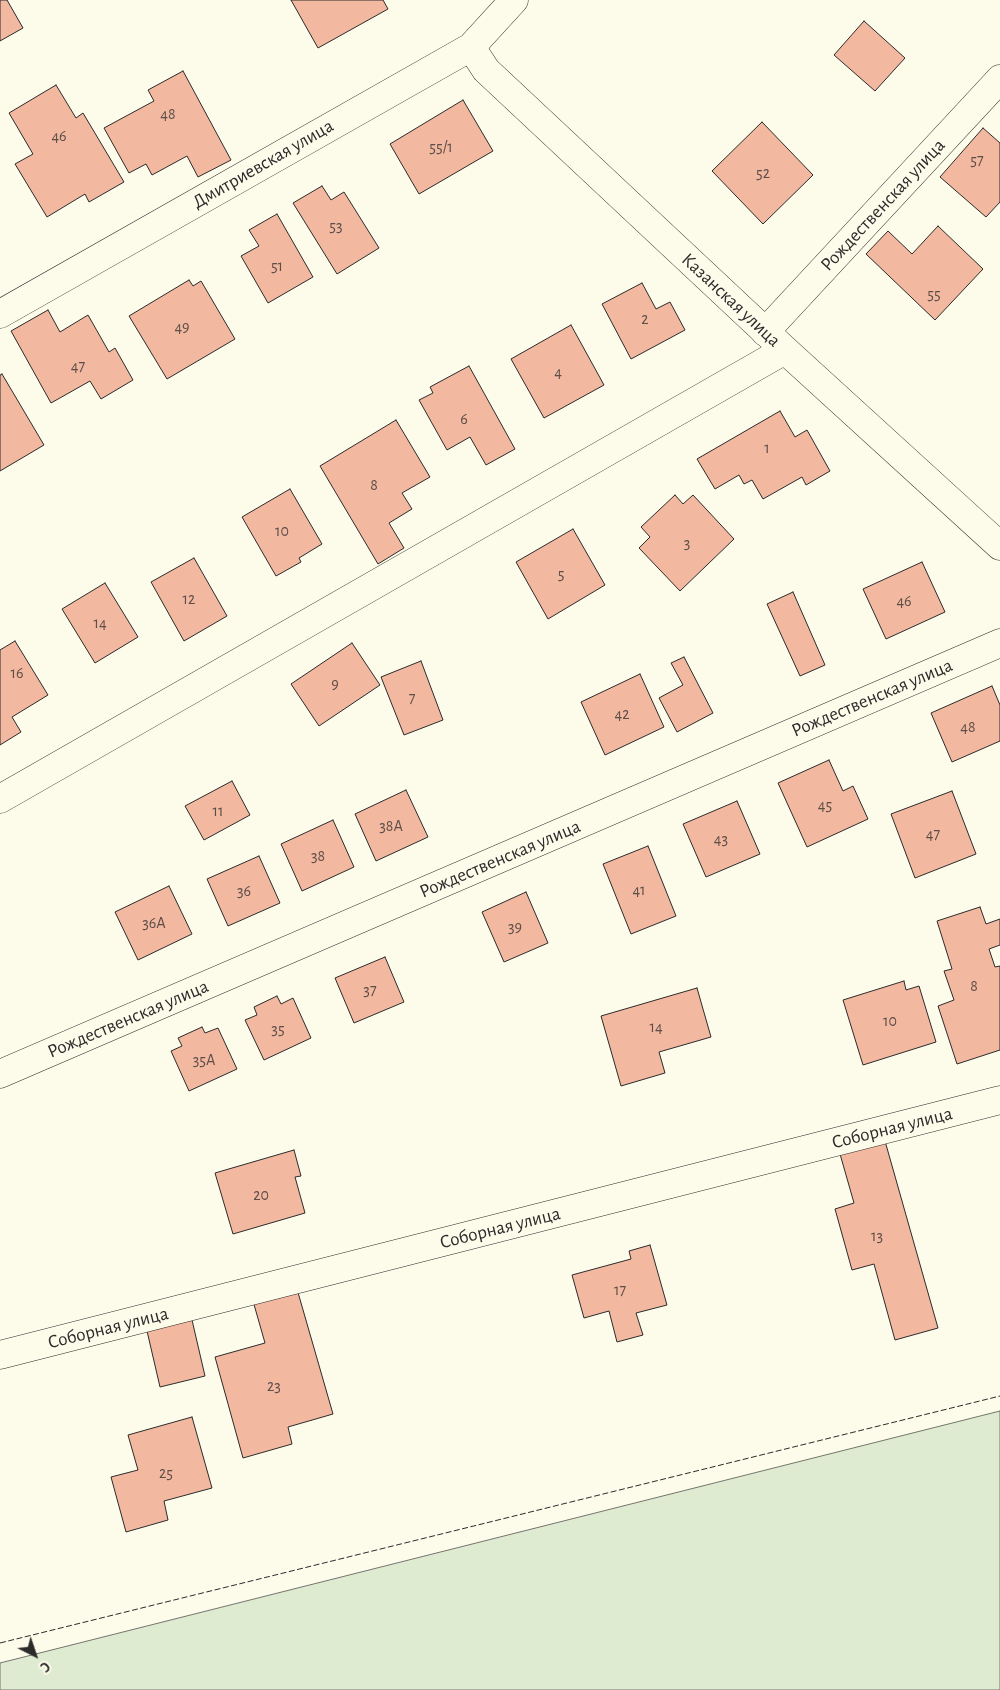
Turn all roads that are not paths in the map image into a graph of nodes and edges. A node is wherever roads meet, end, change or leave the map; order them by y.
1 (514, 0) edge
2 (470, 47) junction
3 (1000, 79) edge
4 (0, 314) edge
5 (775, 341) junction
6 (1000, 546) edge
7 (1000, 643) edge
8 (0, 799) edge
9 (0, 1074) edge
10 (1000, 1100) edge
11 (0, 1355) edge

1 - 2 street, Дмитриевская улица
2 - 4 street, Дмитриевская улица
2 - 5 street, Казанская улица
3 - 5 street, Рождественская улица
5 - 6 street, Казанская улица
5 - 8 street, Рождественская улица
7 - 9 street, Рождественская улица
10 - 11 street, Соборная улица

